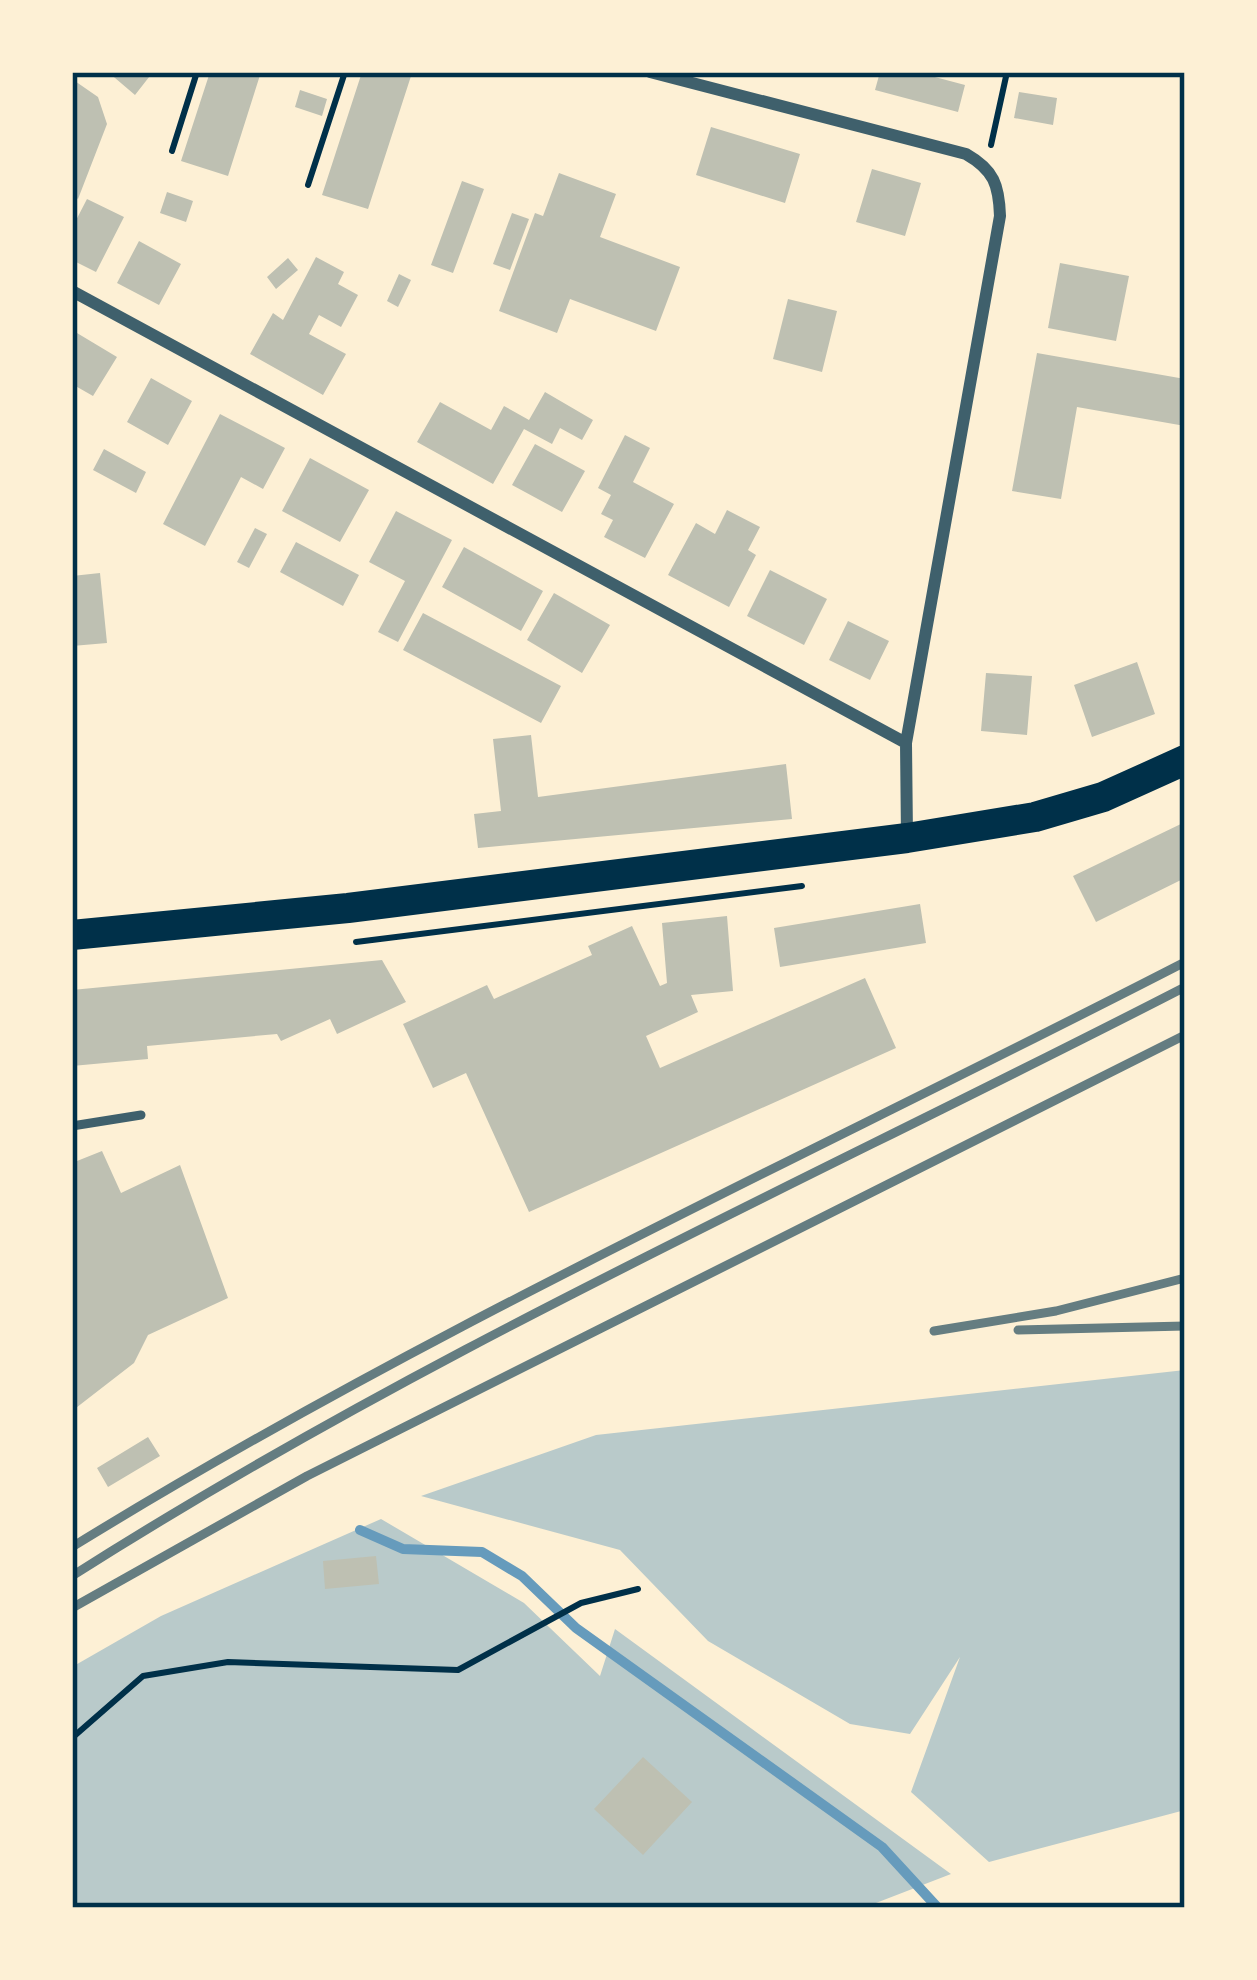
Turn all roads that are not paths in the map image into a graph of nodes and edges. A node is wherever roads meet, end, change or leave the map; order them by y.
1 (650, 72) edge
2 (702, 76) edge
3 (72, 291) edge
4 (906, 743) junction
5 (1185, 760) edge
6 (908, 838) junction
7 (72, 935) edge
8 (141, 1114) dead end
9 (72, 1126) edge

1 - 2 street
2 - 4 street
3 - 4 street
4 - 6 street
5 - 6 main road
6 - 7 main road
8 - 9 lane

